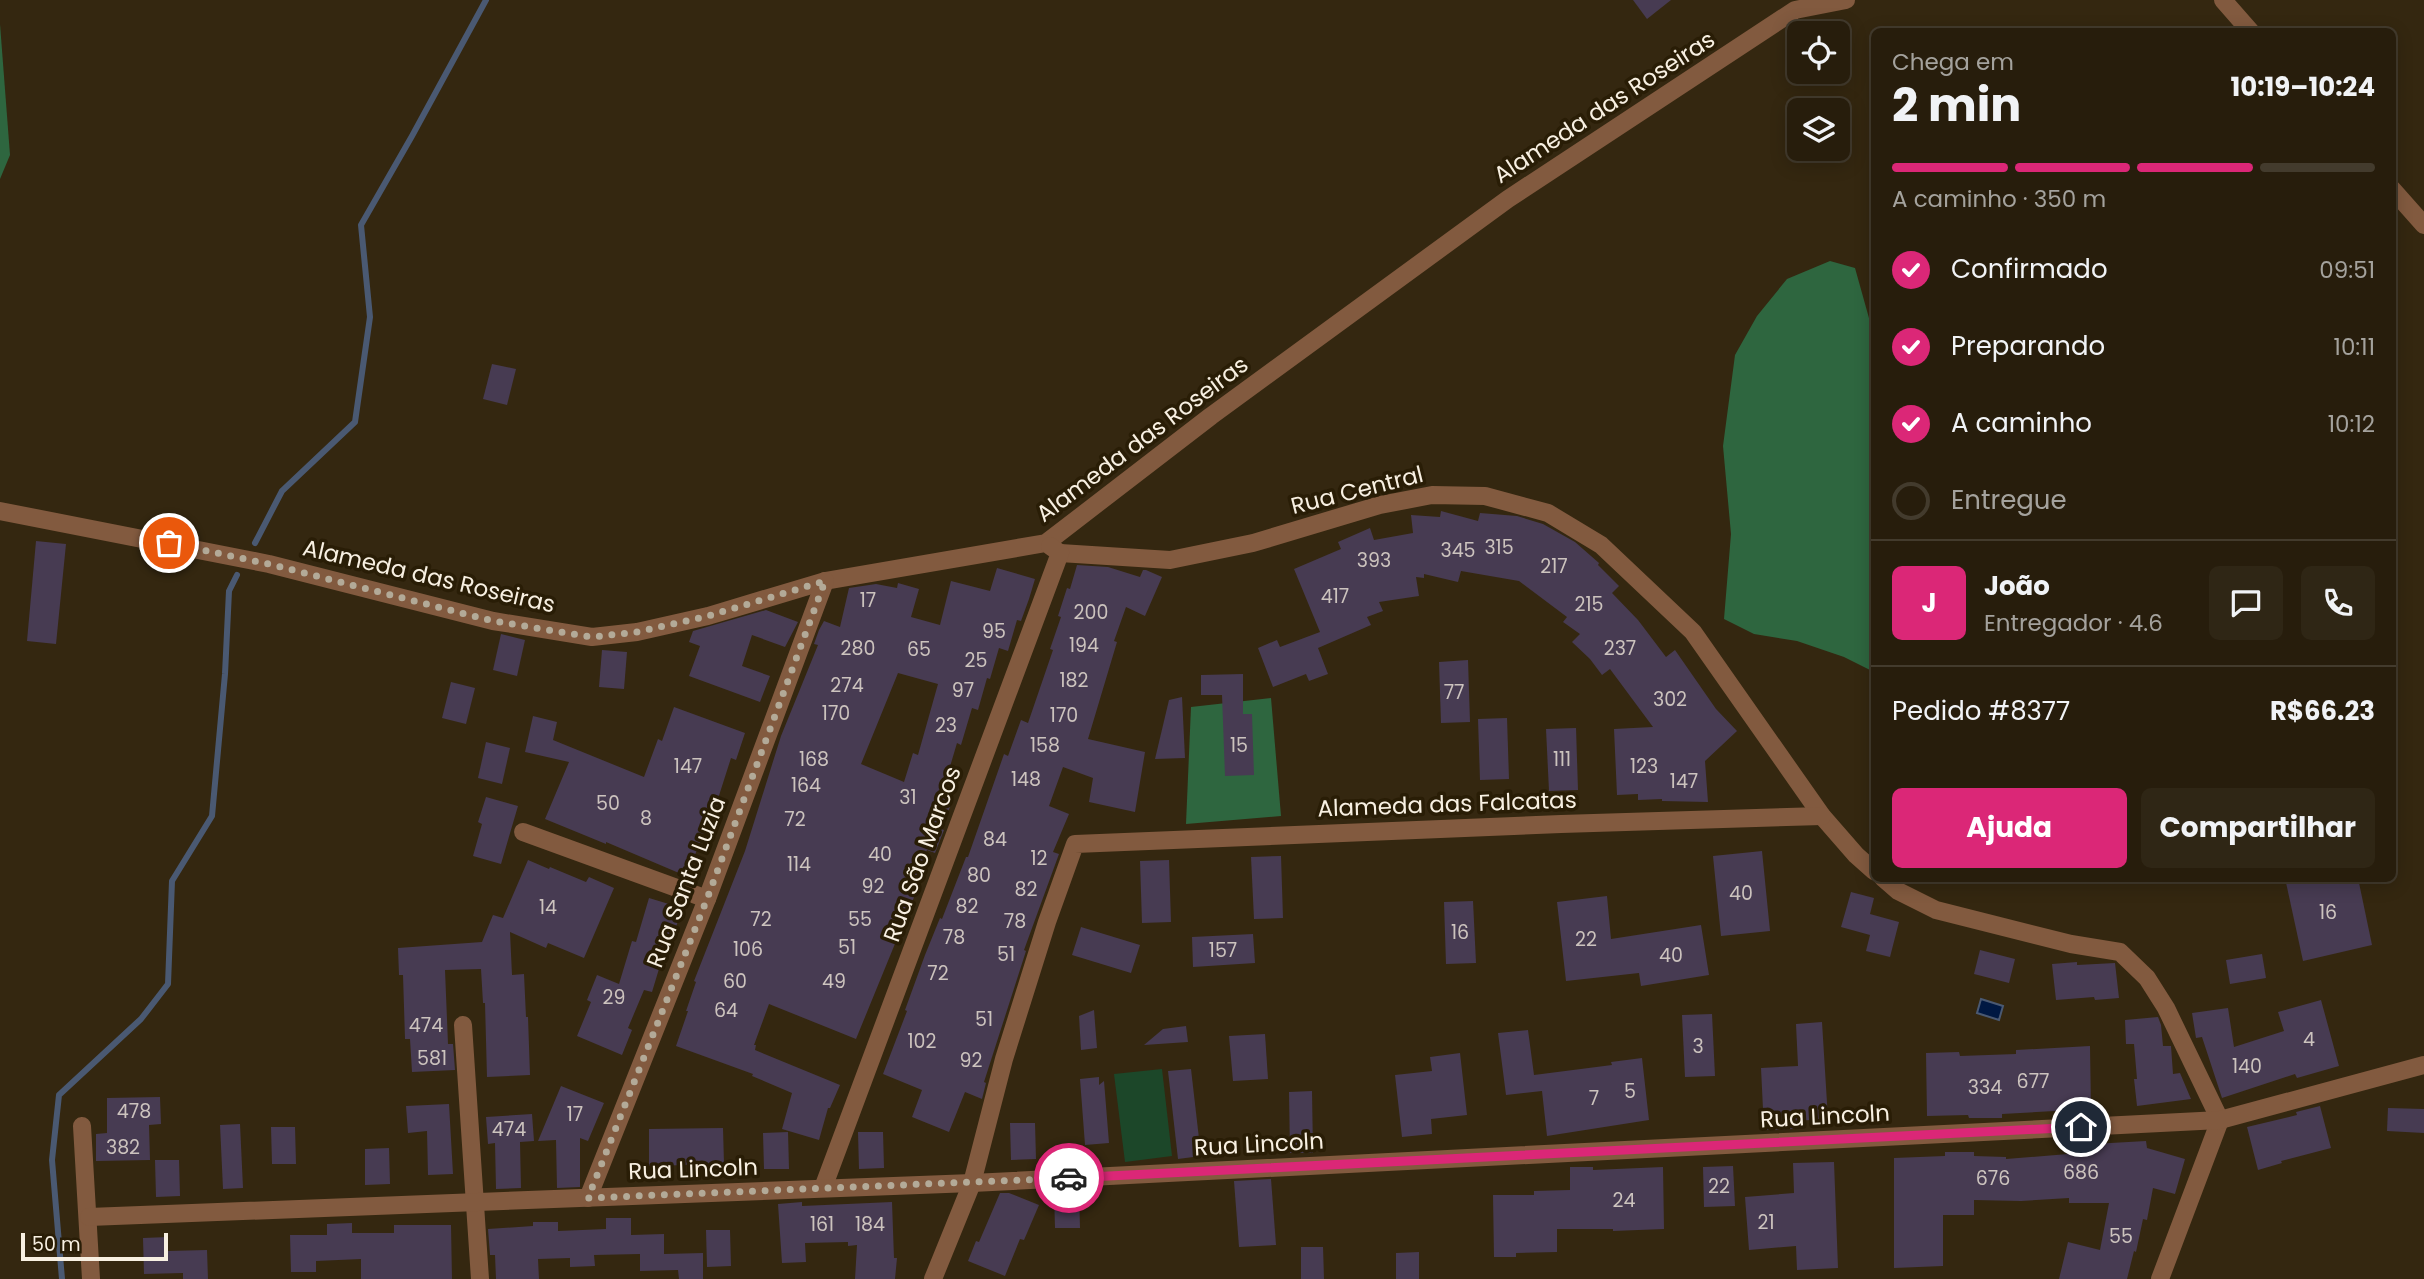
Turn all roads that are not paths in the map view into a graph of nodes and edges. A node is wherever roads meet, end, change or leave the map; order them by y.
1 (1846, 0) edge
2 (2223, 0) edge
3 (2248, 28) edge
4 (2396, 194) edge
5 (2424, 225) edge
6 (0, 511) edge
7 (1053, 548) junction
8 (825, 581) junction
9 (1822, 816) junction
10 (523, 832) dead end
11 (1871, 868) edge
12 (1888, 882) edge
13 (707, 899) junction
14 (463, 1025) dead end
15 (2424, 1065) edge
16 (2220, 1120) junction
17 (82, 1126) dead end
18 (972, 1183) junction
19 (823, 1188) junction
20 (588, 1198) junction
21 (474, 1202) junction
22 (89, 1217) junction
23 (92, 1279) edge
24 (480, 1279) edge
25 (933, 1279) edge
26 (2160, 1279) edge

1 - 7 street, Alameda das Roseiras
2 - 3 street
4 - 5 street
6 - 8 street, Alameda das Roseiras
7 - 8 street, Alameda das Roseiras
7 - 9 street, Rua Central
7 - 19 street, Rua São Marcos
8 - 13 street, Rua Santa Luzia
9 - 11 street, Rua Central
9 - 18 street, Alameda das Falcatas
10 - 13 street
12 - 16 street
13 - 20 street, Rua Santa Luzia
14 - 21 street
15 - 16 street, Rua Lincoln
16 - 18 street, Rua Lincoln
16 - 26 street
17 - 22 street
18 - 19 street, Rua Lincoln
18 - 25 street
19 - 20 street, Rua Lincoln
20 - 21 street, Rua Lincoln
21 - 22 street, Rua Lincoln
21 - 24 street
22 - 23 street

